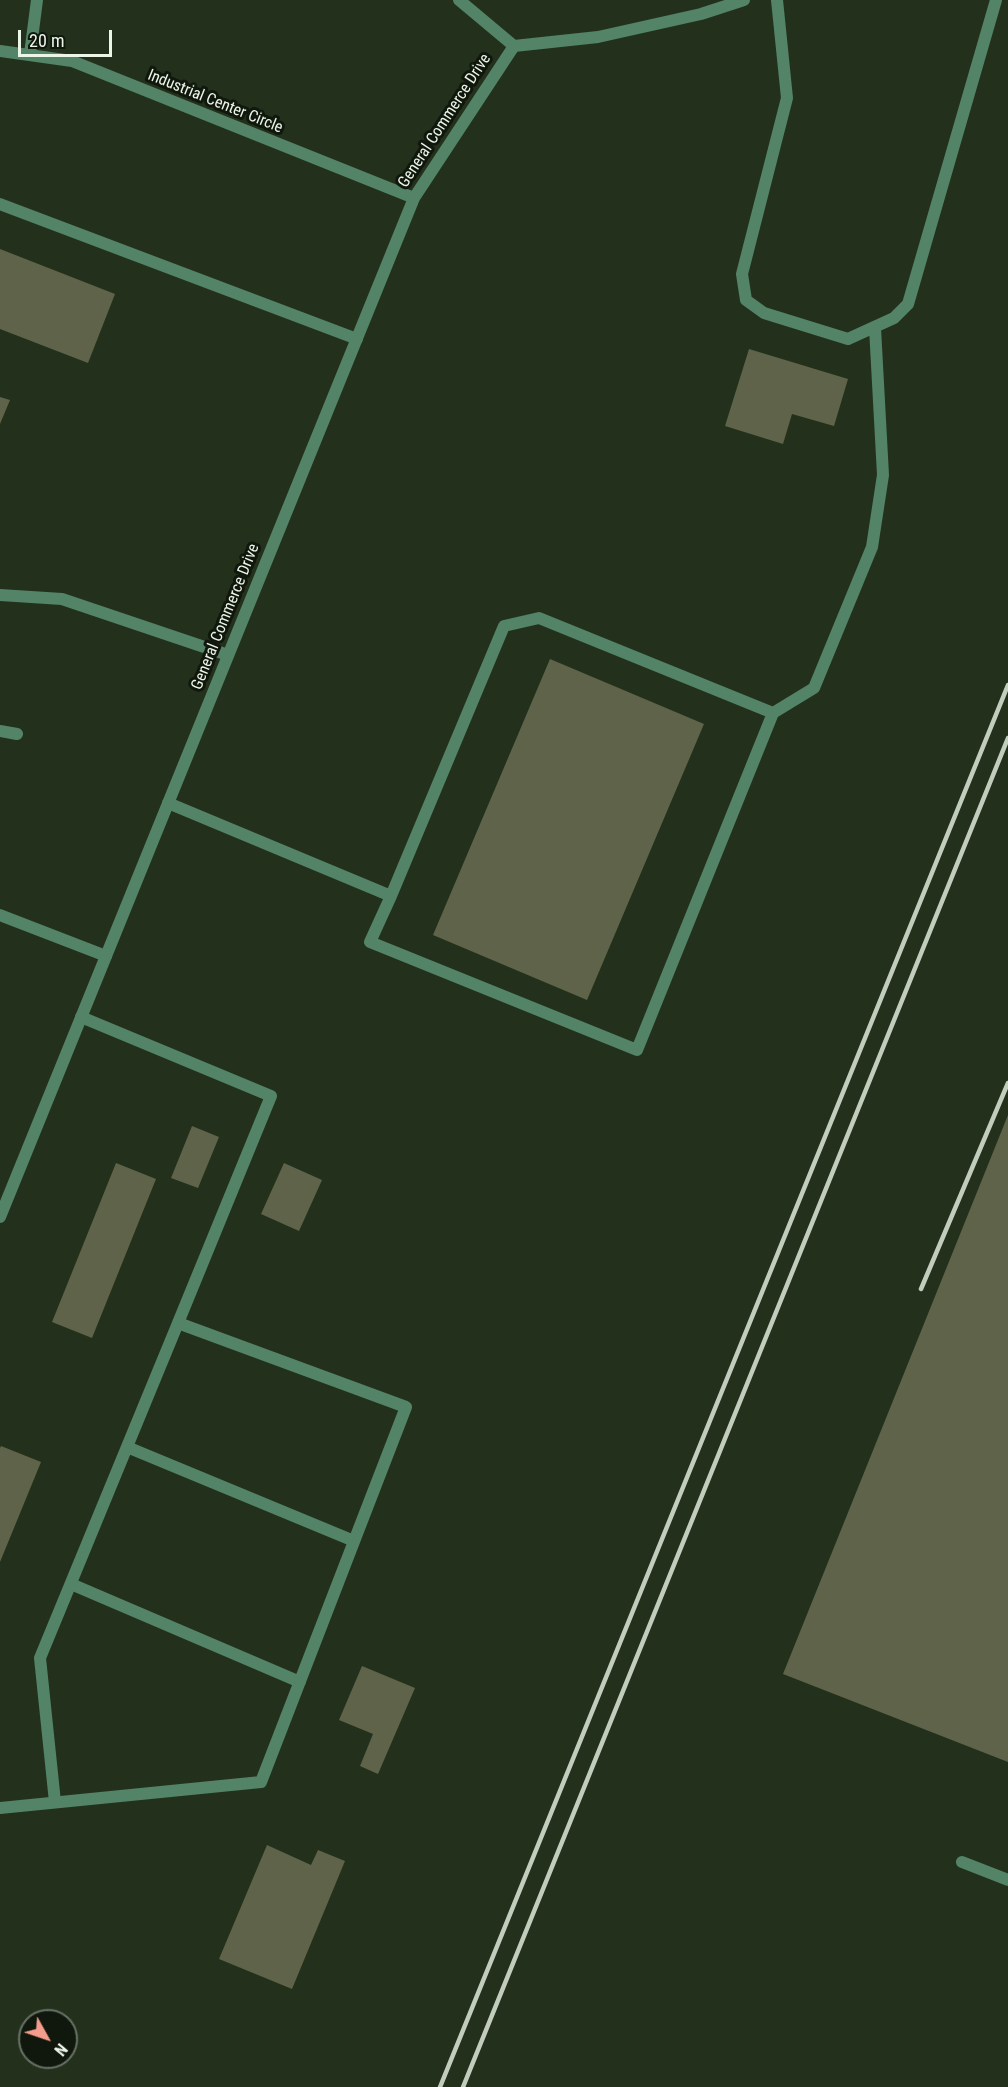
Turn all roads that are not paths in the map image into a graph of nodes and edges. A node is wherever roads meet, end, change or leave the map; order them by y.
1 (37, 0) edge
2 (459, 0) edge
3 (744, 0) edge
4 (777, 0) edge
5 (996, 0) edge
6 (513, 46) junction
7 (0, 51) edge
8 (30, 54) junction
9 (414, 198) junction
10 (0, 204) edge
11 (875, 328) junction
12 (357, 339) junction
13 (0, 595) edge
14 (228, 655) junction
15 (773, 712) junction
16 (0, 731) edge
17 (17, 734) dead end
18 (168, 803) junction
19 (391, 896) junction
20 (0, 915) edge
21 (106, 956) junction
22 (81, 1017) junction
23 (5, 1193) edge
24 (0, 1217) edge
25 (178, 1323) junction
26 (127, 1448) junction
27 (354, 1541) junction
28 (71, 1584) junction
29 (300, 1682) junction
30 (55, 1802) junction
31 (0, 1808) edge
32 (962, 1862) dead end
33 (1008, 1880) edge

1 - 8 street
2 - 6 street
3 - 6 street
4 - 11 street
5 - 11 street
6 - 9 street, General Commerce Drive
7 - 8 street, Industrial Center Circle
8 - 9 street, Industrial Center Circle
9 - 12 street, General Commerce Drive
10 - 12 street
11 - 15 street
12 - 14 street, General Commerce Drive
13 - 14 street
14 - 18 street, General Commerce Drive
15 - 19 street
15 - 19 street
16 - 17 street
18 - 19 street
18 - 21 street, General Commerce Drive
20 - 21 street
21 - 22 street, General Commerce Drive
22 - 23 street, General Commerce Drive
22 - 25 street
23 - 24 street, General Commerce Drive
25 - 26 street
25 - 27 street
26 - 27 street
26 - 28 street
27 - 29 street
28 - 29 street
28 - 30 street
29 - 30 street
30 - 31 street
32 - 33 street

